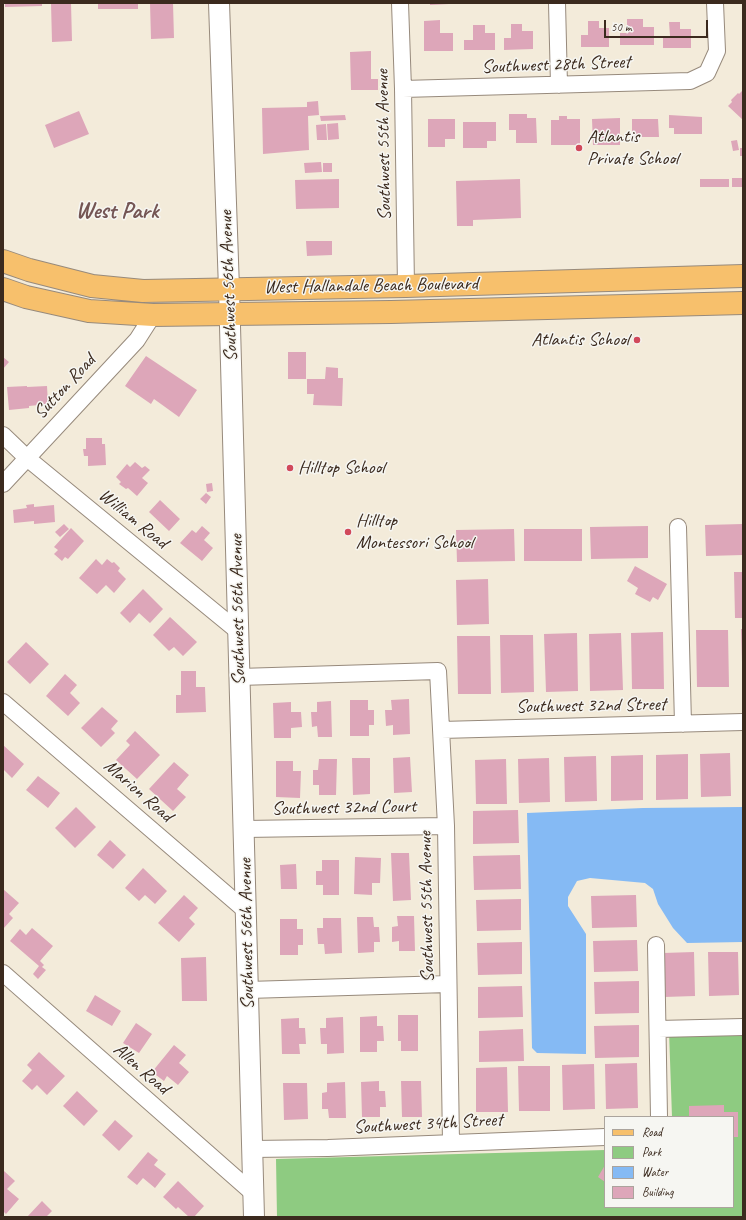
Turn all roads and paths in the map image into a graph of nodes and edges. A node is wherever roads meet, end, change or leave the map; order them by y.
1 (219, 3) edge
2 (400, 3) edge
3 (557, 3) edge
4 (715, 3) edge
5 (559, 85) junction
6 (403, 89) junction
7 (3, 261) edge
8 (743, 276) edge
9 (406, 286) junction
10 (3, 289) edge
11 (229, 289) junction
12 (743, 303) edge
13 (154, 315) junction
14 (230, 315) junction
15 (3, 435) edge
16 (26, 458) junction
17 (3, 484) edge
18 (678, 527) dead end
19 (239, 632) junction
20 (239, 676) junction
21 (3, 702) edge
22 (743, 722) edge
23 (683, 724) junction
24 (441, 730) junction
25 (446, 826) junction
26 (244, 829) junction
27 (246, 911) junction
28 (656, 945) dead end
29 (3, 973) edge
30 (448, 984) junction
31 (248, 990) junction
32 (743, 1027) edge
33 (658, 1029) junction
34 (659, 1116) edge
35 (604, 1137) edge
36 (451, 1142) junction
37 (252, 1149) junction
38 (254, 1194) junction
39 (254, 1217) edge

1 - 11 street, Southwest 56th Avenue
2 - 6 street, Southwest 55th Avenue
3 - 5 street
4 - 5 street, Southwest 28th Street
5 - 6 street, Southwest 28th Street
6 - 9 street, Southwest 55th Avenue
7 - 11 main road, West Hallandale Beach Boulevard
8 - 9 main road, West Hallandale Beach Boulevard
9 - 11 main road, West Hallandale Beach Boulevard
10 - 13 main road, West Hallandale Beach Boulevard
11 - 14 street, Southwest 56th Avenue
12 - 14 main road, West Hallandale Beach Boulevard
13 - 14 main road, West Hallandale Beach Boulevard
13 - 16 street, Sutton Road
14 - 19 street, Southwest 56th Avenue
15 - 16 street, William Road
16 - 17 street, Sutton Road
16 - 19 street, William Road
18 - 23 street
19 - 20 street, Southwest 56th Avenue
20 - 24 street, Southwest 55th Avenue
20 - 26 street, Southwest 56th Avenue
21 - 27 street, Marion Road
22 - 23 street, Southwest 32nd Street
23 - 24 street, Southwest 32nd Street
24 - 25 street, Southwest 55th Avenue
25 - 26 street, Southwest 32nd Court
25 - 30 street, Southwest 55th Avenue
26 - 27 street, Southwest 56th Avenue
27 - 31 street, Southwest 56th Avenue
28 - 33 street
29 - 38 street, Allen Road
30 - 31 street
30 - 36 street, Southwest 55th Avenue
31 - 37 street, Southwest 56th Avenue
32 - 33 street
33 - 34 street
35 - 36 street, Southwest 34th Street
36 - 37 street, Southwest 34th Street
37 - 38 street, Southwest 56th Avenue
38 - 39 street, Southwest 56th Avenue

